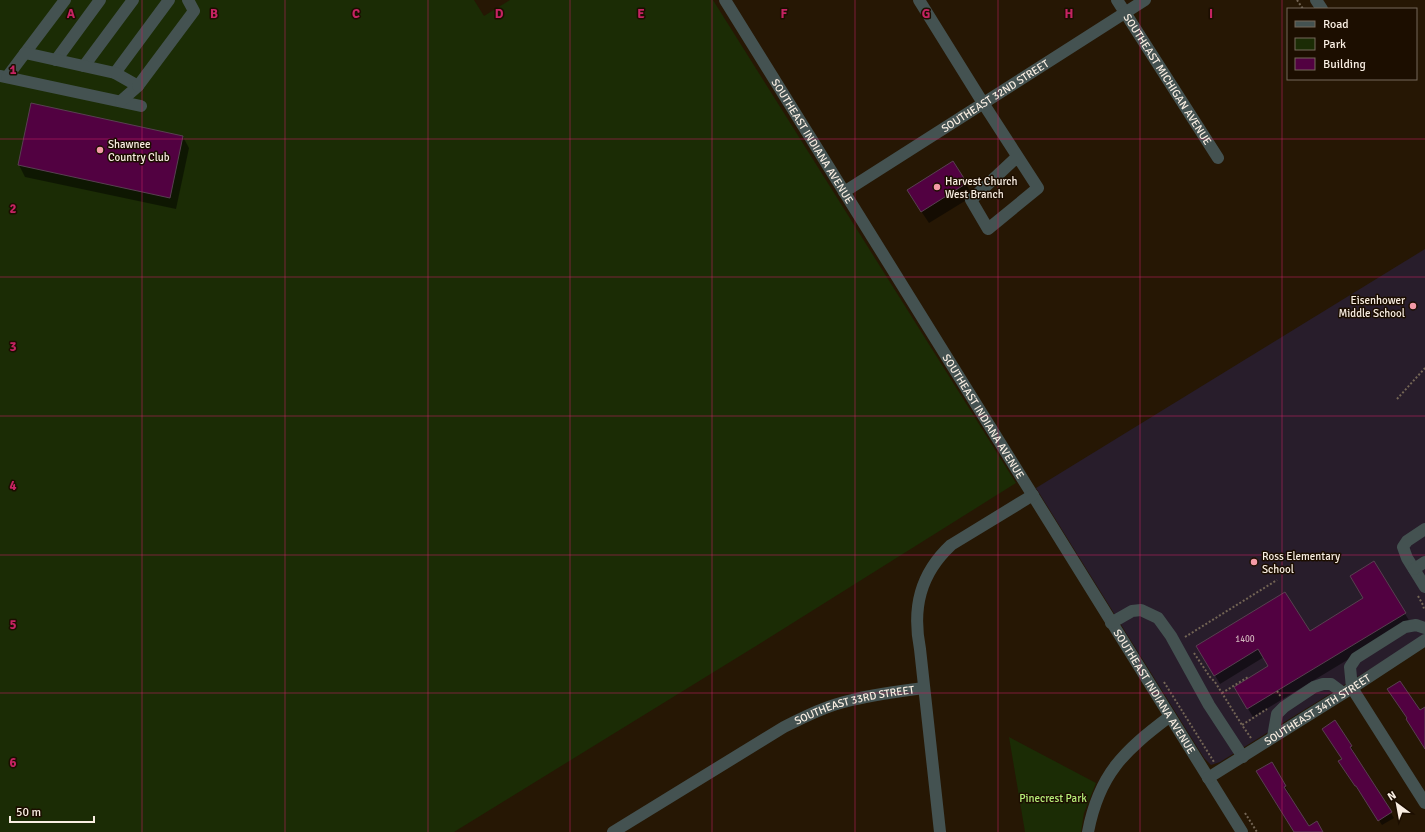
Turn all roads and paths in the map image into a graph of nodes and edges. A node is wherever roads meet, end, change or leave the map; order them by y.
1 (65, 0) edge
2 (100, 0) edge
3 (133, 0) edge
4 (169, 0) edge
5 (188, 0) edge
6 (725, 0) edge
7 (920, 0) edge
8 (1117, 0) edge
9 (1146, 0) edge
10 (1125, 13) junction
11 (25, 54) junction
12 (56, 60) junction
13 (84, 66) junction
14 (115, 73) junction
15 (4, 76) edge
16 (138, 86) junction
17 (121, 101) junction
18 (983, 103) junction
19 (141, 106) dead end
20 (1017, 157) junction
21 (1218, 158) dead end
22 (844, 192) junction
23 (1425, 368) edge
24 (1397, 399) dead end
25 (1033, 495) junction
26 (1425, 529) edge
27 (1425, 562) edge
28 (1414, 569) junction
29 (1277, 580) dead end
30 (1425, 587) edge
31 (1111, 623) junction
32 (1425, 628) edge
33 (1185, 637) dead end
34 (1425, 640) edge
35 (1193, 650) dead end
36 (1248, 677) dead end
37 (924, 688) junction
38 (1347, 691) junction
39 (1222, 693) junction
40 (1170, 717) junction
41 (1242, 725) dead end
42 (1273, 737) junction
43 (1243, 757) junction
44 (1208, 778) junction
45 (1425, 803) edge
46 (613, 832) edge
47 (940, 832) edge
48 (1088, 832) edge
49 (1242, 832) edge

1 - 11 street
2 - 12 street
3 - 13 street
4 - 14 street
5 - 16 street
6 - 22 street, SOUTHEAST INDIANA AVENUE
7 - 18 street
8 - 10 street, SOUTHEAST MICHIGAN AVENUE
9 - 10 street, SOUTHEAST 32ND STREET
10 - 18 street, SOUTHEAST 32ND STREET
10 - 21 street, SOUTHEAST MICHIGAN AVENUE
11 - 12 street
11 - 15 street
12 - 13 street
13 - 14 street
14 - 16 street
15 - 17 street
16 - 17 street
17 - 19 street
18 - 20 street
18 - 22 street, SOUTHEAST 32ND STREET
20 - 20 street
22 - 25 street, SOUTHEAST INDIANA AVENUE
23 - 24 path
25 - 31 street, SOUTHEAST INDIANA AVENUE
25 - 37 street, SOUTHEAST 33RD STREET
26 - 28 street
27 - 28 street
28 - 30 street
29 - 33 path
31 - 40 street, SOUTHEAST INDIANA AVENUE
31 - 43 street
32 - 38 street
34 - 38 street, SOUTHEAST 34TH STREET
35 - 39 path
36 - 39 path
37 - 46 street, SOUTHEAST 33RD STREET
37 - 47 street
38 - 42 street, SOUTHEAST 34TH STREET
38 - 42 street
38 - 45 street
39 - 41 path
40 - 44 street, SOUTHEAST INDIANA AVENUE
40 - 48 street
42 - 43 street, SOUTHEAST 34TH STREET
43 - 44 street, SOUTHEAST 34TH STREET
44 - 49 street, SOUTHEAST INDIANA AVENUE

